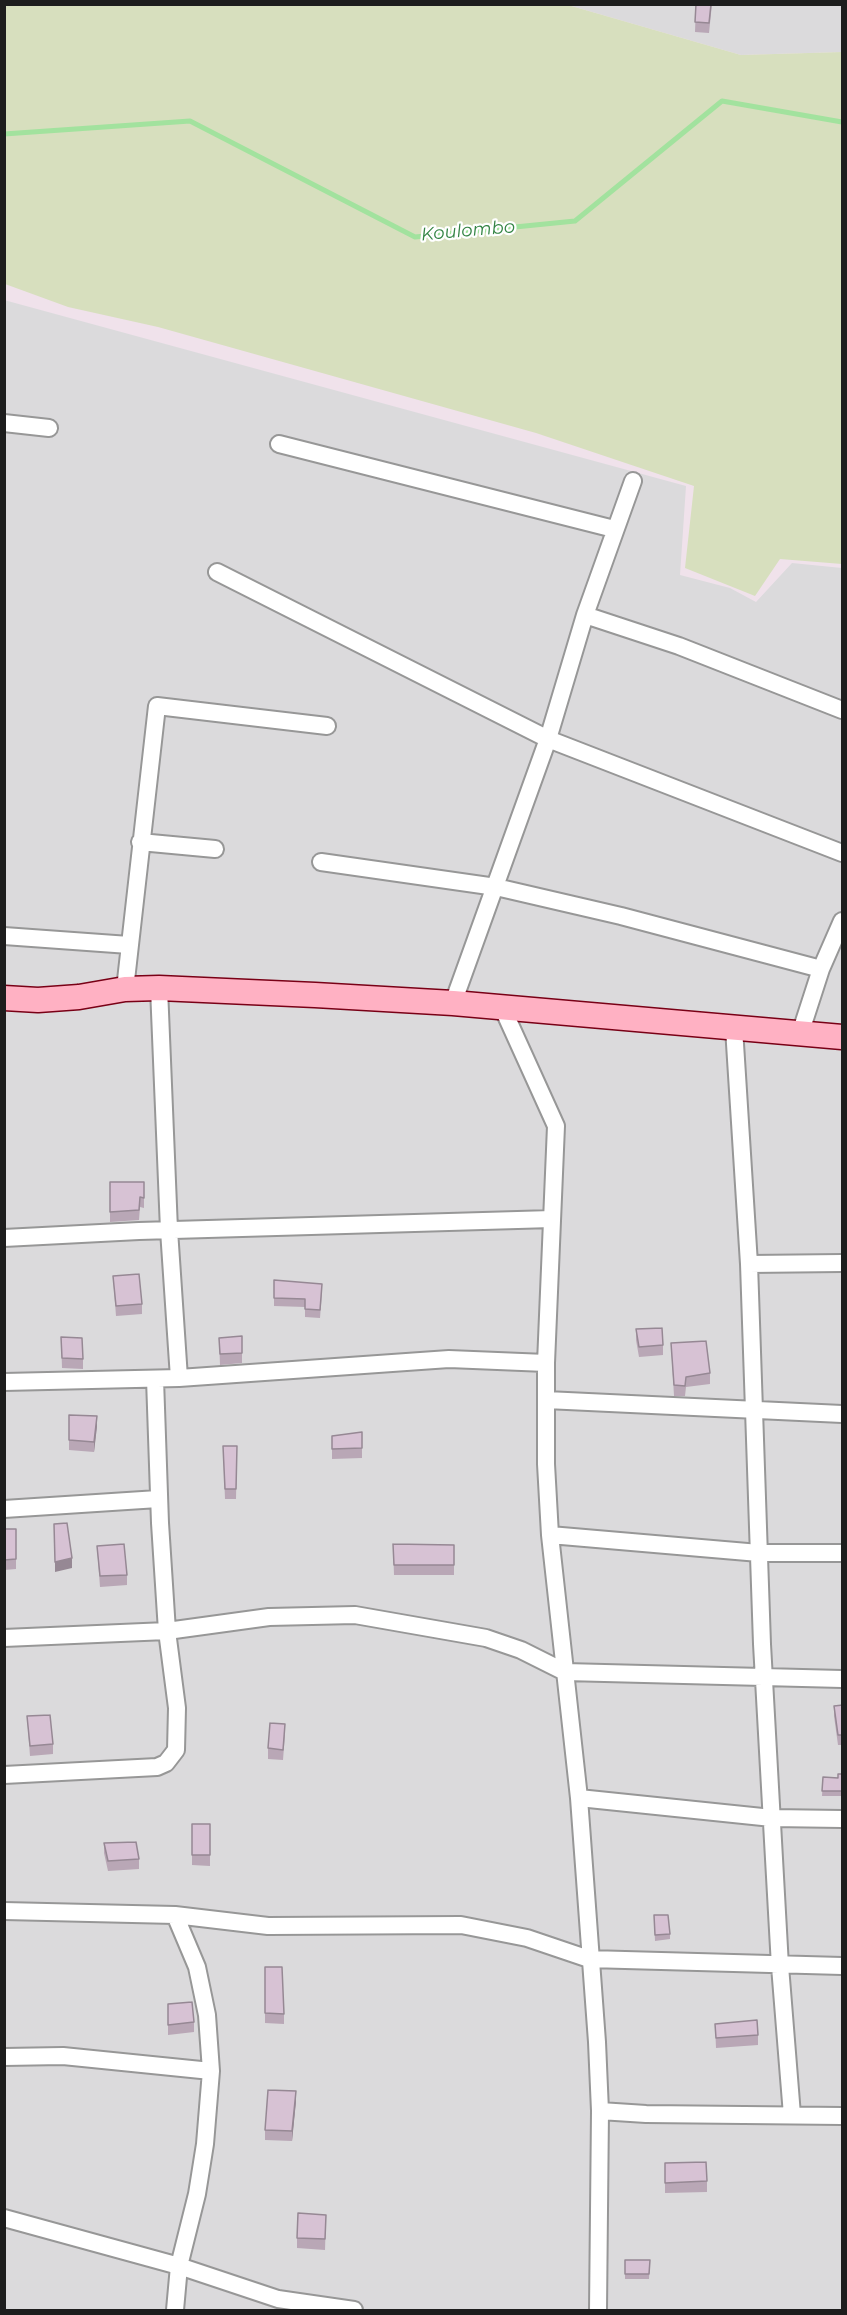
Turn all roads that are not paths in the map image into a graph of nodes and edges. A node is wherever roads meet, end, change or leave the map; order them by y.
1 (4, 423) edge
2 (50, 428) dead end
3 (279, 444) dead end
4 (633, 481) dead end
5 (614, 529) junction
6 (217, 572) dead end
7 (585, 615) junction
8 (843, 710) edge
9 (327, 726) dead end
10 (548, 739) junction
11 (140, 842) junction
12 (215, 849) dead end
13 (843, 853) edge
14 (321, 862) dead end
15 (496, 887) junction
16 (843, 921) edge
17 (4, 936) edge
18 (129, 945) junction
19 (821, 969) junction
20 (159, 988) junction
21 (125, 989) junction
22 (4, 998) edge
23 (453, 1003) junction
24 (503, 1009) junction
25 (734, 1028) junction
26 (801, 1034) junction
27 (843, 1037) edge
28 (552, 1219) junction
29 (169, 1230) junction
30 (4, 1238) edge
31 (843, 1263) edge
32 (749, 1264) junction
33 (546, 1363) junction
34 (179, 1378) junction
35 (155, 1379) junction
36 (4, 1382) edge
37 (546, 1401) junction
38 (755, 1412) junction
39 (843, 1414) edge
40 (158, 1499) junction
41 (4, 1509) edge
42 (550, 1535) junction
43 (759, 1553) junction
44 (843, 1553) edge
45 (167, 1631) junction
46 (4, 1638) edge
47 (565, 1672) junction
48 (764, 1677) junction
49 (843, 1679) edge
50 (4, 1775) edge
51 (579, 1798) junction
52 (772, 1818) junction
53 (843, 1819) edge
54 (4, 1911) edge
55 (175, 1915) junction
56 (590, 1959) junction
57 (780, 1966) junction
58 (843, 1966) edge
59 (4, 2058) edge
60 (211, 2071) junction
61 (600, 2111) junction
62 (792, 2115) junction
63 (843, 2116) edge
64 (4, 2218) edge
65 (179, 2266) junction
66 (278, 2299) junction
67 (175, 2310) edge
68 (295, 2310) edge
69 (354, 2310) edge
70 (598, 2310) edge

1 - 2 street
3 - 5 street
4 - 5 street
5 - 7 street
6 - 10 street
7 - 8 street
7 - 10 street
9 - 11 street
10 - 13 street
10 - 15 street
11 - 12 street
11 - 18 street
14 - 15 street
15 - 19 street
15 - 23 street
16 - 19 street
17 - 18 street
18 - 21 street
19 - 26 street
20 - 21 street
20 - 23 street
20 - 29 street
21 - 22 street
23 - 24 street
24 - 25 street
24 - 28 street
25 - 26 street
25 - 32 street
26 - 27 street
28 - 29 street
28 - 33 street
29 - 30 street
29 - 34 street
31 - 32 street
32 - 38 street
33 - 34 street
33 - 37 street
34 - 35 street
35 - 36 street
35 - 40 street
37 - 38 street
37 - 42 street
38 - 39 street
38 - 43 street
40 - 41 street
40 - 45 street
42 - 43 street
42 - 47 street
43 - 44 street
43 - 48 street
45 - 46 street
45 - 47 street
45 - 50 street
47 - 48 street
47 - 51 street
48 - 49 street
48 - 52 street
51 - 52 street
51 - 56 street
52 - 53 street
52 - 57 street
54 - 55 street
55 - 56 street
55 - 60 street
56 - 57 street
56 - 61 street
57 - 58 street
57 - 62 street
59 - 60 street
60 - 65 street
61 - 62 street
61 - 70 street
62 - 63 street
64 - 65 street
65 - 66 street
65 - 67 street
66 - 68 street
66 - 69 street

